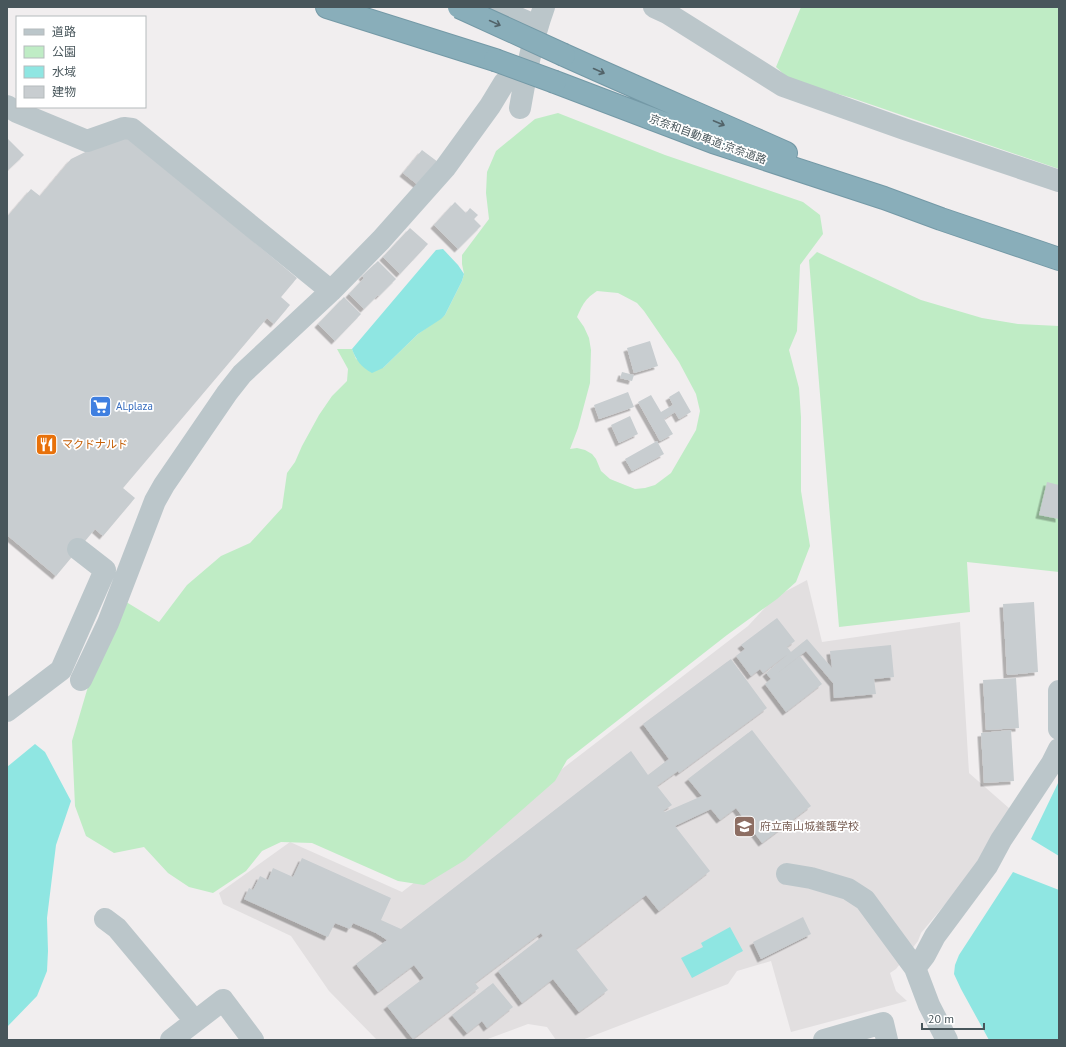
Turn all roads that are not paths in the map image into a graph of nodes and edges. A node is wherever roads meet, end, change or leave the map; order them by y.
1 (327, 7) edge
2 (361, 7) edge
3 (459, 7) edge
4 (493, 7) edge
5 (654, 7) edge
6 (540, 16) edge
7 (495, 60) junction
8 (528, 63) junction
9 (7, 106) edge
10 (520, 108) dead end
11 (1059, 181) edge
12 (884, 198) junction
13 (1059, 259) edge
14 (331, 291) junction
15 (78, 549) dead end
16 (81, 680) dead end
17 (1059, 691) edge
18 (7, 711) edge
19 (1059, 729) edge
20 (1059, 750) edge
21 (787, 874) dead end
22 (105, 919) dead end
23 (915, 968) junction
24 (195, 1021) junction
25 (171, 1040) edge
26 (253, 1040) edge
27 (824, 1040) edge
28 (887, 1040) edge
29 (948, 1040) edge

1 - 7 highway
2 - 7 highway, 京奈和自動車道;京奈道路
3 -> 12 highway, bridge
4 - 6 street
5 - 11 street
6 - 8 street
7 - 12 highway, 京奈和自動車道;京奈道路, bridge
8 - 10 street
8 - 14 street
9 - 14 street
12 - 13 highway, 京奈和自動車道;京奈道路
14 - 16 street
15 - 18 street
17 - 19 street
20 - 23 street
21 - 23 street
22 - 24 street
23 - 29 street
24 - 25 street
24 - 26 street
27 - 28 street

